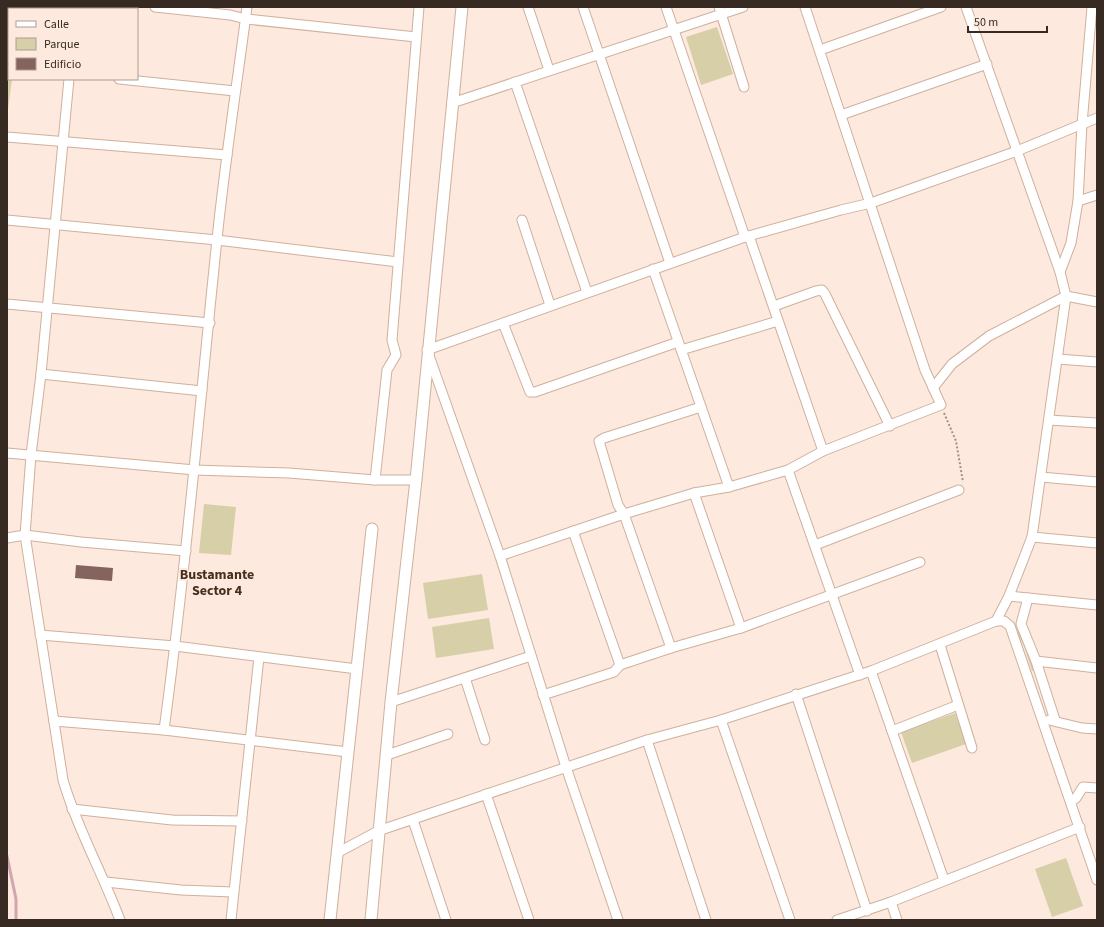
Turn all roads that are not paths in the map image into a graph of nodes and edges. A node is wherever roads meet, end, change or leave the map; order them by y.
1 (155, 7) edge
2 (247, 7) edge
3 (420, 7) edge
4 (462, 7) edge
5 (528, 7) edge
6 (583, 7) edge
7 (666, 7) edge
8 (743, 7) edge
9 (805, 7) edge
10 (941, 7) edge
11 (966, 7) edge
12 (1092, 7) edge
13 (720, 11) edge
14 (246, 19) junction
15 (674, 29) junction
16 (416, 37) junction
17 (820, 50) junction
18 (599, 53) junction
19 (987, 64) junction
20 (549, 70) junction
21 (69, 80) edge
22 (129, 80) edge
23 (515, 82) junction
24 (744, 87) dead end
25 (234, 91) junction
26 (452, 103) junction
27 (841, 115) junction
28 (1097, 118) edge
29 (1082, 124) junction
30 (7, 137) edge
31 (64, 142) junction
32 (1017, 151) junction
33 (227, 155) junction
34 (1097, 195) edge
35 (1078, 201) junction
36 (871, 203) junction
37 (7, 220) edge
38 (522, 220) dead end
39 (54, 224) junction
40 (747, 237) junction
41 (217, 240) junction
42 (398, 262) junction
43 (670, 263) junction
44 (653, 269) junction
45 (1060, 272) junction
46 (587, 292) junction
47 (1066, 296) junction
48 (1097, 302) edge
49 (7, 304) edge
50 (550, 306) junction
51 (774, 306) junction
52 (48, 307) junction
53 (778, 321) junction
54 (210, 322) junction
55 (503, 323) junction
56 (679, 346) junction
57 (428, 350) junction
58 (1058, 359) junction
59 (1097, 362) edge
60 (41, 374) junction
61 (933, 388) junction
62 (202, 391) junction
63 (701, 407) junction
64 (1050, 420) junction
65 (1097, 423) edge
66 (890, 426) junction
67 (823, 451) junction
68 (7, 453) edge
69 (31, 455) junction
70 (195, 470) junction
71 (788, 470) junction
72 (1040, 477) junction
73 (375, 480) junction
74 (416, 480) junction
75 (1097, 482) edge
76 (729, 487) junction
77 (959, 490) road end
78 (694, 493) junction
79 (624, 514) junction
80 (372, 529) dead end
81 (573, 531) junction
82 (25, 534) junction
83 (1032, 537) junction
84 (7, 538) edge
85 (1097, 543) edge
86 (814, 545) junction
87 (186, 551) junction
88 (500, 556) junction
89 (920, 562) dead end
90 (832, 594) junction
91 (1009, 596) junction
92 (1028, 598) junction
93 (1097, 605) edge
94 (996, 621) junction
95 (741, 628) junction
96 (40, 635) junction
97 (940, 645) junction
98 (176, 646) junction
99 (671, 648) junction
100 (531, 656) junction
101 (259, 657) junction
102 (1036, 661) junction
103 (620, 665) junction
104 (1097, 668) edge
105 (357, 669) junction
106 (871, 671) junction
107 (860, 675) junction
108 (465, 678) junction
109 (796, 694) junction
110 (543, 695) junction
111 (391, 702) junction
112 (958, 705) junction
113 (721, 720) junction
114 (1042, 720) junction
115 (1055, 720) junction
116 (54, 722) junction
117 (1097, 729) edge
118 (164, 730) junction
119 (892, 731) junction
120 (448, 734) dead end
121 (485, 740) dead end
122 (647, 740) junction
123 (250, 741) junction
124 (972, 748) dead end
125 (348, 752) junction
126 (387, 755) junction
127 (566, 767) junction
128 (1097, 788) edge
129 (486, 794) junction
130 (1071, 802) junction
131 (72, 809) junction
132 (413, 820) junction
133 (242, 821) junction
134 (1080, 827) junction
135 (378, 831) junction
136 (1086, 850) junction
137 (1097, 850) edge
138 (337, 853) junction
139 (944, 880) junction
140 (1097, 880) edge
141 (106, 882) junction
142 (233, 892) junction
143 (891, 902) junction
144 (867, 911) junction
145 (120, 920) edge
146 (231, 920) edge
147 (330, 920) edge
148 (371, 920) edge
149 (446, 920) edge
150 (529, 920) edge
151 (618, 920) edge
152 (706, 920) edge
153 (790, 920) edge
154 (837, 920) edge
155 (897, 920) edge

1 - 14 street
2 - 14 street
3 - 16 street
4 - 26 street
5 - 20 street
6 - 18 street
7 - 15 street
8 - 13 street
9 - 17 street
10 - 17 street
11 - 19 street
12 - 29 street
13 - 15 street
13 - 24 street
14 - 16 street
14 - 25 street
15 - 18 street
15 - 40 street
16 - 42 street
17 - 27 street
18 - 20 street
18 - 43 street
19 - 27 street
19 - 32 street
20 - 23 street
21 - 31 street
22 - 25 street
23 - 26 street
23 - 46 street
25 - 33 street
26 - 57 street
27 - 36 street
28 - 29 street
29 - 32 street
29 - 35 street
30 - 31 street
31 - 33 street
31 - 39 street
32 - 36 street
32 - 45 street
33 - 41 street
34 - 35 street
35 - 45 street
36 - 40 street
36 - 61 street
37 - 39 street
38 - 50 street
39 - 41 street
39 - 52 street
40 - 43 street
40 - 51 street
41 - 42 street
41 - 54 street
42 - 73 street
43 - 44 street
44 - 46 street
44 - 56 street
45 - 47 street
46 - 50 street
47 - 48 street
47 - 58 street
47 - 61 street
49 - 52 street
50 - 55 street
51 - 53 street
51 - 66 street
52 - 54 street
52 - 60 street
53 - 56 street
53 - 67 street
54 - 62 street
55 - 56 street
55 - 57 street
56 - 63 street
57 - 74 street
57 - 88 street
58 - 59 street
58 - 64 street
60 - 62 street
60 - 69 street
61 - 66 street
62 - 70 street
63 - 76 street
63 - 79 street
64 - 65 street
64 - 72 street
66 - 67 street
67 - 71 street
68 - 69 street
69 - 70 street
69 - 82 street
70 - 73 street
70 - 87 street
71 - 76 street
71 - 86 street
72 - 75 street
72 - 83 street
73 - 74 street
74 - 111 street
76 - 78 street
77 - 86 street
78 - 79 street
78 - 95 street
79 - 81 street
79 - 99 street
80 - 105 street
81 - 88 street
81 - 103 street
82 - 84 street
82 - 87 street
82 - 96 street
83 - 85 street
83 - 91 street
86 - 90 street
87 - 98 street
88 - 100 street
89 - 90 street
90 - 95 street
90 - 107 street
91 - 92 street
91 - 94 street
92 - 93 street
92 - 102 street
94 - 97 street
94 - 114 street
95 - 99 street
96 - 98 street
96 - 116 street
97 - 106 street
97 - 112 street
98 - 101 street
98 - 118 street
99 - 103 street
100 - 108 street
100 - 110 street
101 - 105 street
101 - 123 street
102 - 104 street
102 - 115 street
103 - 110 street
105 - 125 street
106 - 107 street
106 - 119 street
107 - 109 street
108 - 111 street
108 - 121 street
109 - 113 street
109 - 144 street
110 - 127 street
111 - 126 street
112 - 119 street
112 - 124 street
113 - 122 street
113 - 153 street
114 - 115 street
114 - 130 street
115 - 117 street
116 - 118 street
116 - 131 street
118 - 123 street
119 - 139 street
120 - 126 street
122 - 127 street
122 - 152 street
123 - 125 street
123 - 133 street
125 - 138 street
126 - 135 street
127 - 129 street
127 - 151 street
128 - 130 street
129 - 132 street
129 - 150 street
130 - 134 street
131 - 133 street
131 - 141 street
132 - 135 street
132 - 149 street
133 - 142 street
134 - 136 street
134 - 139 street
135 - 138 street
135 - 148 street
136 - 137 street
136 - 140 street
138 - 147 street
139 - 143 street
141 - 142 street
141 - 145 street
142 - 146 street
143 - 144 street
143 - 155 street
144 - 154 street

